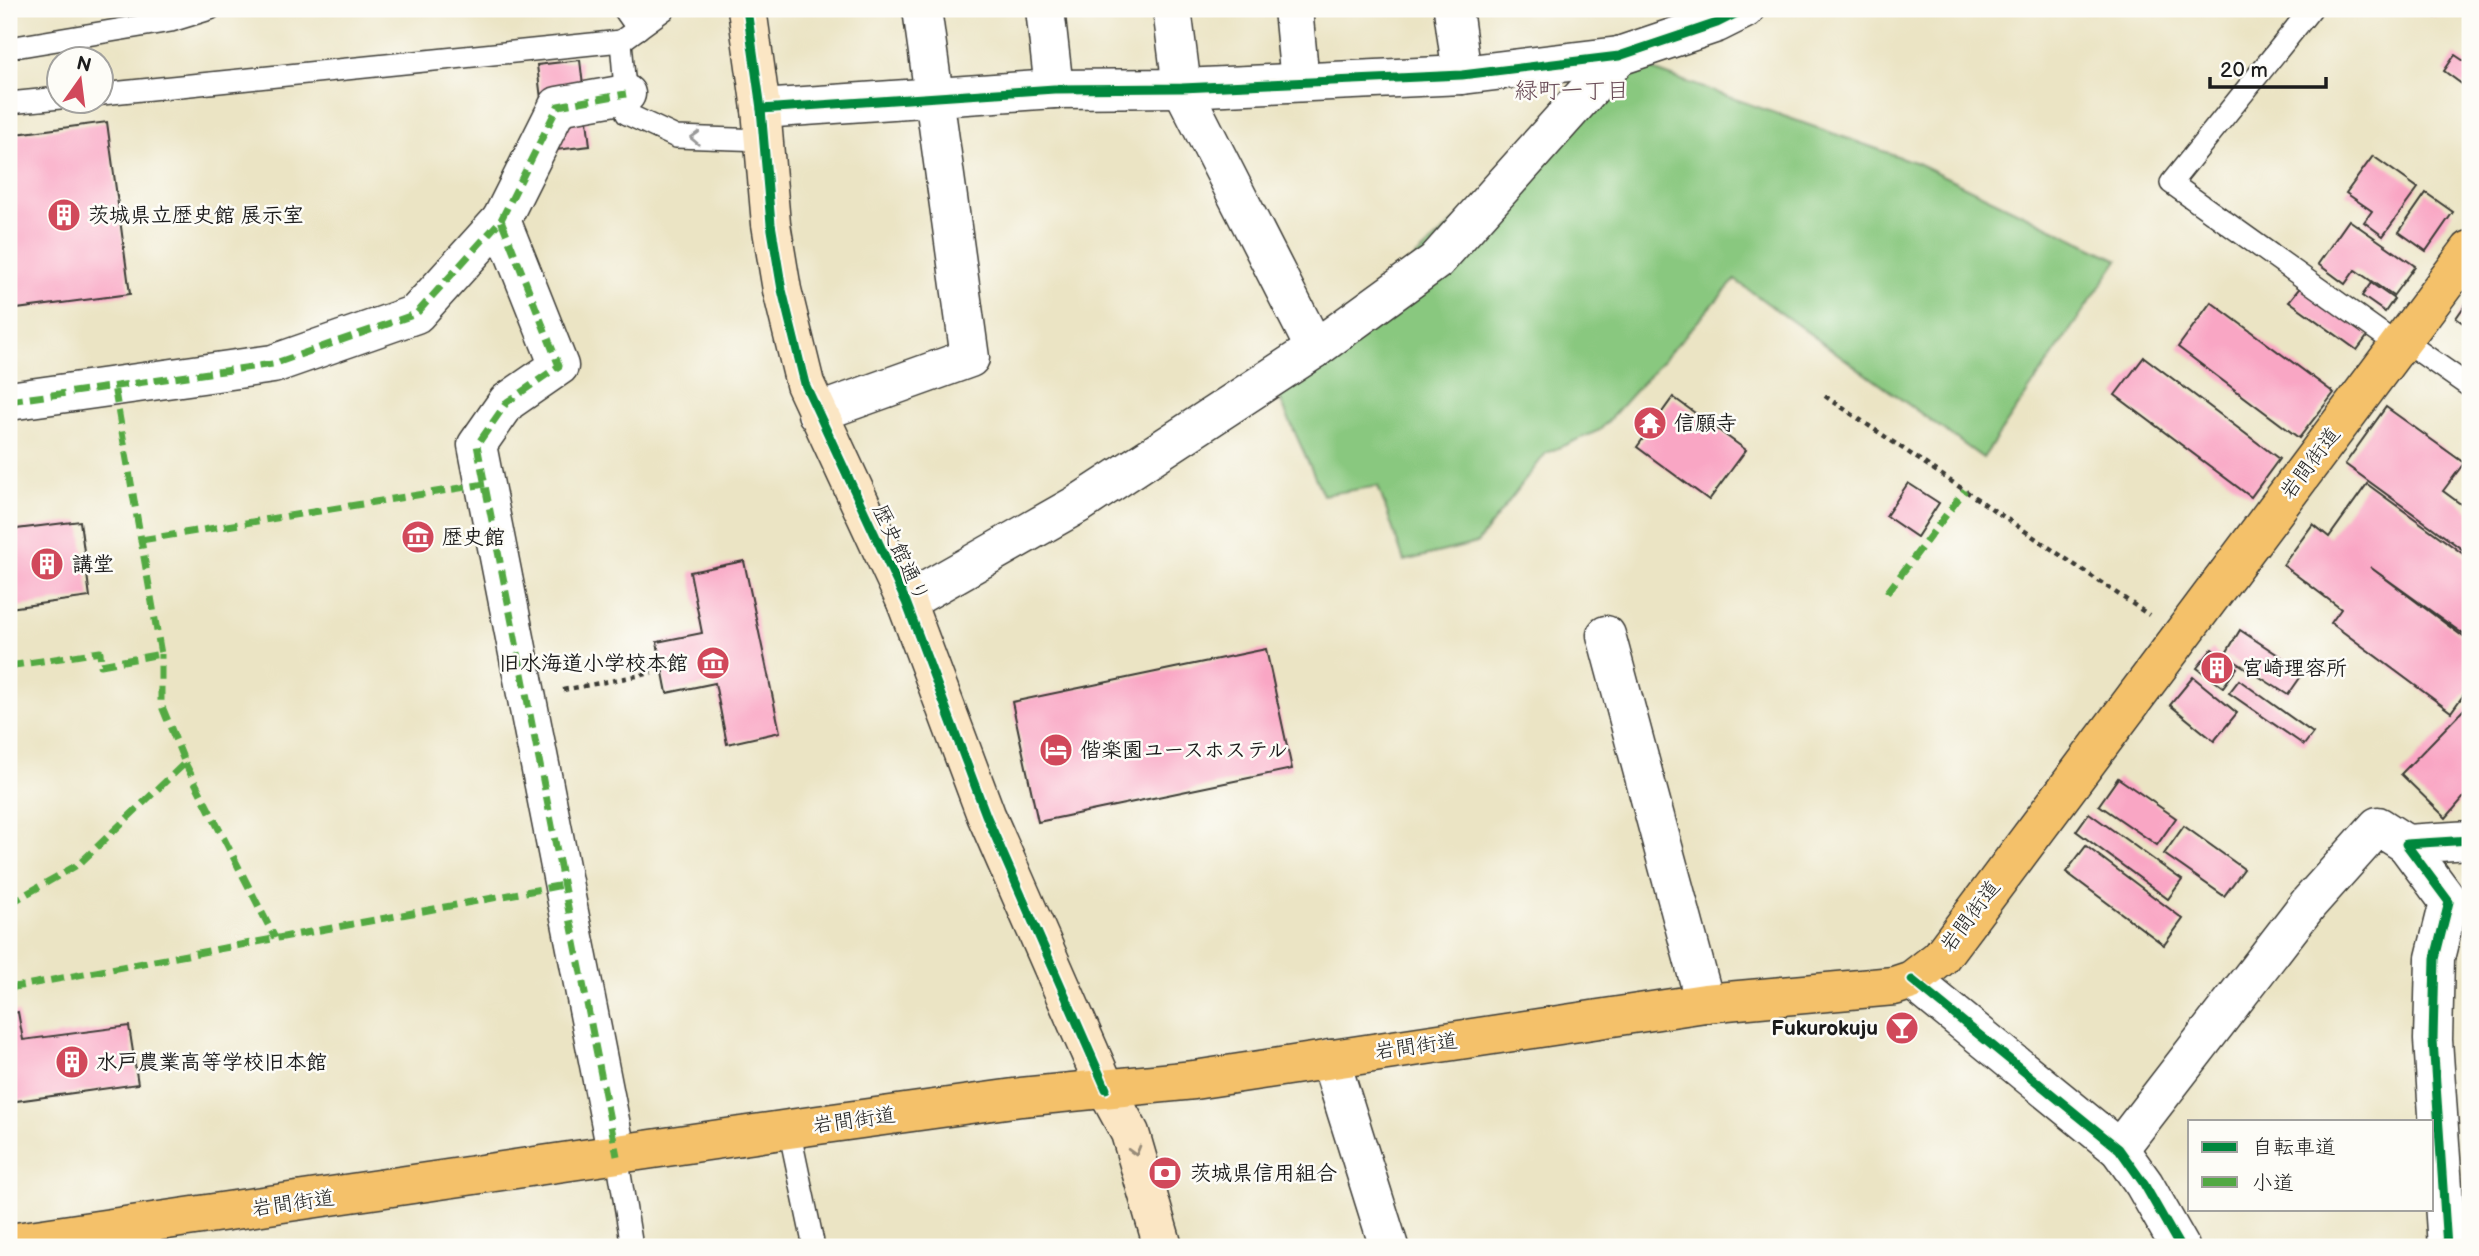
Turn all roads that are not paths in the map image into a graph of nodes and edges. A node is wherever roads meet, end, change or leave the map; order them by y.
1 (209, 9) edge
2 (624, 9) edge
3 (665, 9) edge
4 (747, 9) edge
5 (922, 9) edge
6 (1045, 9) edge
7 (1172, 9) edge
8 (1293, 9) edge
9 (1453, 9) edge
10 (1745, 9) edge
11 (2311, 9) edge
12 (629, 35) junction
13 (9, 48) edge
14 (1619, 56) junction
15 (1462, 75) junction
16 (1300, 82) junction
17 (1181, 88) junction
18 (1054, 89) junction
19 (116, 92) edge
20 (626, 94) junction
21 (933, 95) junction
22 (46, 99) edge
23 (9, 103) edge
24 (762, 124) junction
25 (501, 220) junction
26 (2470, 250) edge
27 (2401, 343) junction
28 (1315, 349) junction
29 (2470, 387) edge
30 (9, 401) edge
31 (817, 413) junction
32 (906, 602) junction
33 (1606, 635) dead end
34 (2470, 840) edge
35 (2406, 844) junction
36 (1912, 980) junction
37 (1705, 1003) junction
38 (1330, 1059) junction
39 (1107, 1089) junction
40 (789, 1129) junction
41 (2119, 1149) junction
42 (617, 1156) junction
43 (119, 1238) edge
44 (9, 1243) edge
45 (632, 1247) edge
46 (814, 1247) edge
47 (1163, 1247) edge
48 (1389, 1247) edge
49 (2180, 1247) edge
50 (2447, 1247) edge

1 - 13 lane
2 - 12 lane
3 - 12 lane
4 - 24 street, 歴史館通り
5 - 21 street
6 - 18 street
7 - 17 street
8 - 16 street
9 - 15 street
10 - 14 street
11 - 27 lane
12 - 19 lane
12 - 20 lane
14 - 15 street
14 - 28 street
15 - 16 street
16 - 17 street
17 - 18 street
17 - 28 street
18 - 21 street
24 -> 20 lane
20 - 25 street
21 - 24 street
21 - 31 street
22 - 23 lane
24 - 31 street, 歴史館通り
25 - 30 street
25 - 42 street
26 - 27 main road, 岩間街道
27 - 29 lane
27 - 36 main road, 岩間街道
28 - 32 street
31 - 32 street, 歴史館通り
32 - 39 street, 歴史館通り
33 - 37 street
34 - 35 street
35 - 41 street
35 - 50 street
36 - 37 main road, 岩間街道
36 - 41 street
37 - 38 main road, 岩間街道
38 - 39 main road, 岩間街道
38 - 48 street
39 - 40 main road, 岩間街道
39 -> 47 street, 歴史館通り
40 - 42 main road, 岩間街道
40 - 46 lane
41 - 49 street
42 - 43 main road, 岩間街道
42 - 45 lane
43 - 44 main road, 岩間街道

